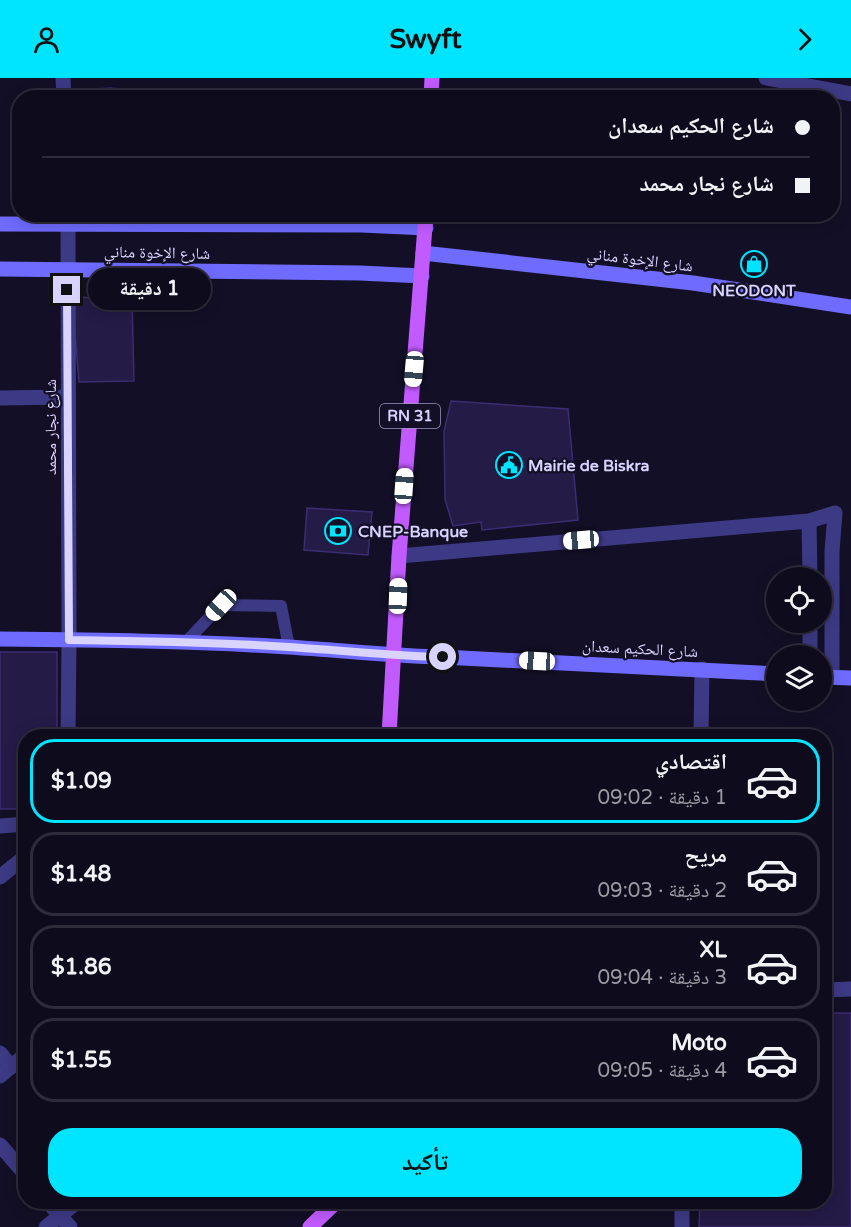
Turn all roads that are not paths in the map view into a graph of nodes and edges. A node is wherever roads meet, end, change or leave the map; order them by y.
1 (766, 78) edge
2 (830, 90) edge
3 (23, 222) edge
4 (69, 222) edge
5 (236, 222) edge
6 (410, 222) edge
7 (426, 222) edge
8 (0, 224) edge
9 (423, 254) junction
10 (67, 268) junction
11 (0, 269) edge
12 (422, 276) junction
13 (851, 307) edge
14 (68, 397) junction
15 (0, 398) edge
16 (809, 521) junction
17 (399, 556) junction
18 (810, 567) edge
19 (0, 639) edge
20 (69, 640) junction
21 (186, 642) junction
22 (828, 645) edge
23 (289, 647) junction
24 (394, 656) junction
25 (702, 669) junction
26 (766, 673) edge
27 (832, 677) edge
28 (851, 678) edge
29 (68, 729) edge
30 (389, 729) edge
31 (700, 729) edge
32 (18, 825) edge
33 (0, 826) edge
34 (18, 862) edge
35 (0, 877) edge
36 (851, 989) edge
37 (832, 990) edge
38 (0, 1053) edge
39 (18, 1061) edge
40 (6, 1071) edge
41 (0, 1145) edge
42 (18, 1166) edge
43 (54, 1209) edge
44 (329, 1209) edge
45 (682, 1209) edge
46 (65, 1221) edge
47 (46, 1227) edge
48 (310, 1227) edge
49 (682, 1227) edge

1 - 2 street
3 - 8 street, شارع الإخوة مناني
4 - 10 street, شارع نجار محمد
5 - 6 street, شارع الإخوة مناني
7 - 9 main road, RN 31
9 - 12 main road, RN 31
9 - 13 street, شارع الإخوة مناني
10 - 11 street, شارع الإخوة مناني
10 - 12 street, شارع الإخوة مناني
10 - 14 street, شارع نجار محمد
12 - 17 main road, RN 31
14 - 15 street
14 - 20 street, شارع نجار محمد
16 - 17 street
16 - 18 street
16 - 22 street
17 - 24 main road, RN 31
19 - 20 street, شارع الحكيم سعدان
20 - 21 street, شارع الحكيم سعدان
20 - 29 street, شارع نجار محمد
21 - 23 street, شارع الحكيم سعدان
21 - 23 lane
23 - 24 street, شارع الحكيم سعدان
24 - 25 street, شارع الحكيم سعدان
24 - 30 main road, RN 31
25 - 26 street, شارع الحكيم سعدان
25 - 31 street
27 - 28 street
32 - 33 street
34 - 35 street
36 - 37 street
38 - 40 street
39 - 40 street
41 - 42 street
43 - 46 street
44 - 48 main road
45 - 49 street
46 - 47 street

